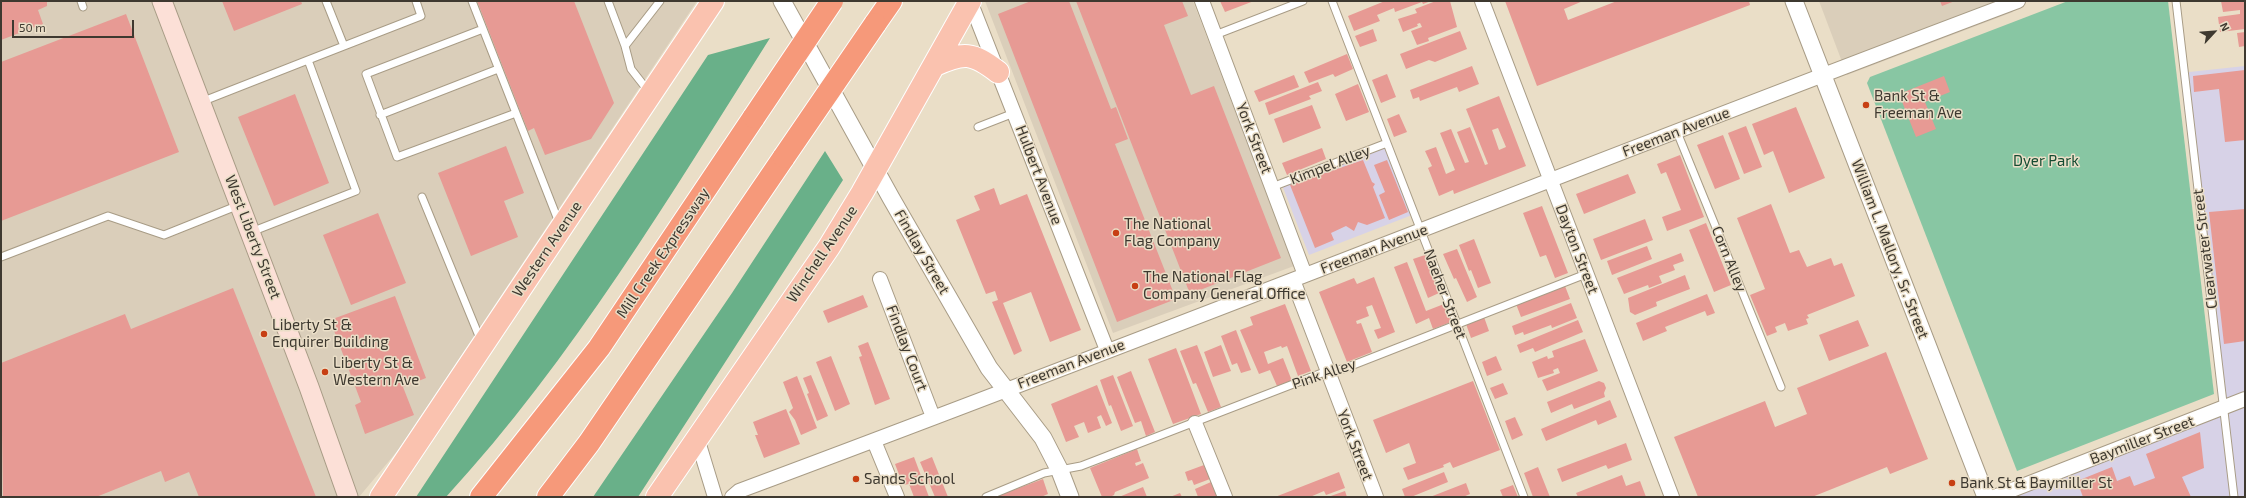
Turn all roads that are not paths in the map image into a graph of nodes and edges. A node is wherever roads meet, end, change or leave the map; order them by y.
1 (162, 1) edge
2 (326, 1) edge
3 (416, 1) edge
4 (472, 1) edge
5 (608, 1) edge
6 (660, 1) edge
7 (713, 1) edge
8 (782, 1) edge
9 (832, 1) edge
10 (891, 1) edge
11 (970, 1) edge
12 (1202, 1) edge
13 (1303, 1) edge
14 (1332, 1) edge
15 (1482, 1) edge
16 (1794, 1) edge
17 (2018, 1) edge
18 (2176, 1) edge
19 (483, 29) junction
20 (1215, 35) junction
21 (344, 46) junction
22 (625, 46) junction
23 (308, 60) junction
24 (935, 65) junction
25 (498, 69) junction
26 (998, 72) junction
27 (1822, 74) junction
28 (651, 95) junction
29 (201, 102) junction
30 (516, 113) junction
31 (1014, 113) junction
32 (380, 115) junction
33 (978, 127) dead end
34 (1677, 132) junction
35 (1387, 143) junction
36 (876, 171) junction
37 (1550, 181) junction
38 (1272, 187) junction
39 (422, 197) dead end
40 (241, 205) junction
41 (561, 229) junction
42 (1422, 231) junction
43 (251, 232) junction
44 (1, 256) edge
45 (1586, 274) junction
46 (1299, 278) junction
47 (880, 279) dead end
48 (1456, 323) junction
49 (483, 345) junction
50 (1107, 350) junction
51 (1327, 371) junction
52 (1781, 387) dead end
53 (1007, 389) junction
54 (2245, 400) edge
55 (2223, 408) junction
56 (933, 417) junction
57 (1196, 423) junction
58 (698, 438) junction
59 (874, 441) junction
60 (1060, 471) junction
61 (348, 497) edge
62 (381, 497) edge
63 (481, 497) edge
64 (548, 497) edge
65 (657, 497) edge
66 (715, 497) edge
67 (732, 497) edge
68 (897, 497) edge
69 (986, 497) edge
70 (1070, 497) edge
71 (1225, 497) edge
72 (1376, 497) edge
73 (1524, 497) edge
74 (1672, 497) edge
75 (1986, 497) edge
76 (1994, 497) edge
77 (2234, 497) edge

1 - 29 main road, West Liberty Street
2 - 21 lane
3 - 21 lane
4 - 19 lane
5 - 22 lane
6 - 22 lane
7 - 28 main road, Western Avenue
8 - 36 street, Findlay Street
9 - 63 highway, Mill Creek Expressway, bridge
10 - 64 highway, bridge
11 - 24 main road, Winchell Avenue
11 - 26 street, Hulbert Avenue
12 - 20 street, York Street
13 - 20 lane
14 - 35 lane, Naeher Street
15 - 37 street, Dayton Street
16 - 27 street, William L. Mallory, Sr. Street
17 - 27 street, Freeman Avenue
18 - 55 lane, Clearwater Street
19 - 25 lane
19 - 32 lane
20 - 38 street, York Street
21 - 23 lane
22 - 28 lane
23 - 29 lane
23 - 43 lane
24 - 26 main road
24 - 36 main road, Winchell Avenue
25 - 30 lane
25 - 32 lane
26 - 31 street, Hulbert Avenue
27 - 34 street, Freeman Avenue
27 - 75 street, William L. Mallory, Sr. Street
28 - 41 main road, Western Avenue
29 - 40 main road, West Liberty Street
30 - 32 lane
30 - 41 lane
31 - 33 lane
31 - 50 street, Hulbert Avenue
34 - 37 street, Freeman Avenue
34 - 52 lane, Corn Alley
35 - 38 lane, Kimpel Alley
35 - 42 lane, Naeher Street
36 - 53 street, Findlay Street
36 - 58 main road, Winchell Avenue
37 - 42 street, Freeman Avenue
37 - 45 street, Dayton Street
38 - 46 street, York Street
39 - 49 lane
40 - 43 main road, West Liberty Street
40 - 44 lane
41 - 49 main road, Western Avenue
42 - 46 street, Freeman Avenue
42 - 48 lane, Naeher Street
43 - 61 main road, West Liberty Street
45 - 48 lane, Pink Alley
45 - 74 street, Dayton Street
46 - 50 street, Freeman Avenue
46 - 51 street, York Street
47 - 56 street, Findlay Court
48 - 51 lane, Pink Alley
48 - 73 lane, Naeher Street
49 - 62 main road, Western Avenue
50 - 53 street, Freeman Avenue
51 - 57 lane, Pink Alley
51 - 72 street, York Street
53 - 56 street, Freeman Avenue
53 - 60 street, Findlay Street
54 - 55 street, Baymiller Street
55 - 76 street, Baymiller Street
55 - 77 lane, Clearwater Street
56 - 59 street, Freeman Avenue
57 - 60 lane, Pink Alley
57 - 71 street
58 - 65 main road, Winchell Avenue
58 - 66 street
59 - 67 street, Freeman Avenue
59 - 68 street
60 - 69 lane, Pink Alley
60 - 70 street, Findlay Street

